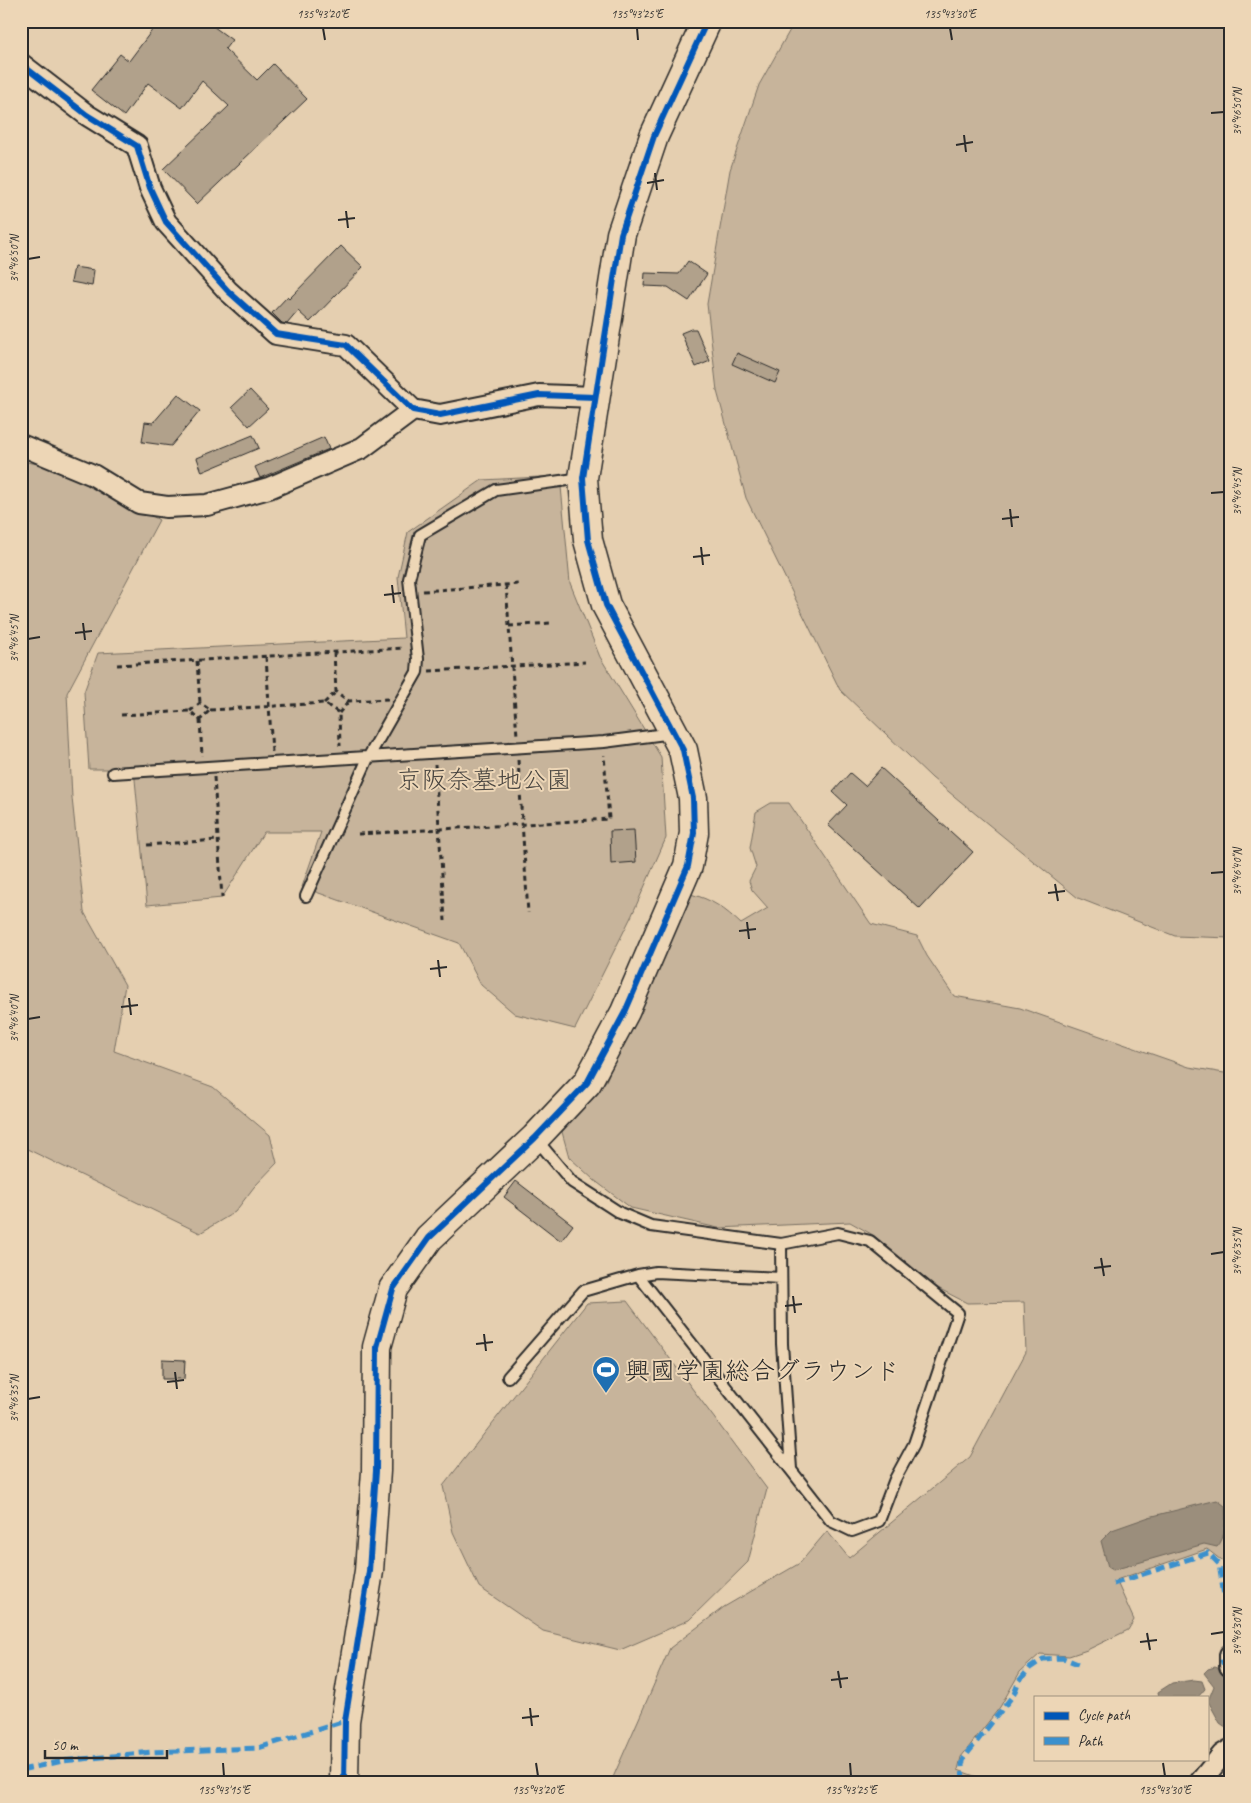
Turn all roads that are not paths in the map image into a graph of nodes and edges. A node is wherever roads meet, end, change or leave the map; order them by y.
1 (707, 21) edge
2 (21, 64) edge
3 (595, 397) junction
4 (413, 410) junction
5 (21, 445) edge
6 (582, 478) junction
7 (674, 733) junction
8 (370, 756) junction
9 (113, 773) dead end
10 (306, 896) dead end
11 (535, 1138) junction
12 (781, 1244) junction
13 (638, 1275) junction
14 (782, 1278) junction
15 (508, 1376) dead end
16 (791, 1470) junction
17 (1230, 1655) edge
18 (1230, 1666) edge
19 (1230, 1750) edge
20 (344, 1782) edge
21 (1200, 1782) edge

1 - 3 street
2 - 4 street
3 - 4 street
3 - 6 street
4 - 5 street
6 - 7 street
6 - 8 lane
7 - 8 lane
7 - 11 street
8 - 9 lane
8 - 10 lane
11 - 12 lane
11 - 20 street
12 - 14 lane
12 - 16 lane
13 - 14 lane
13 - 15 lane
13 - 16 lane
14 - 16 lane
17 - 18 street
19 - 21 street

